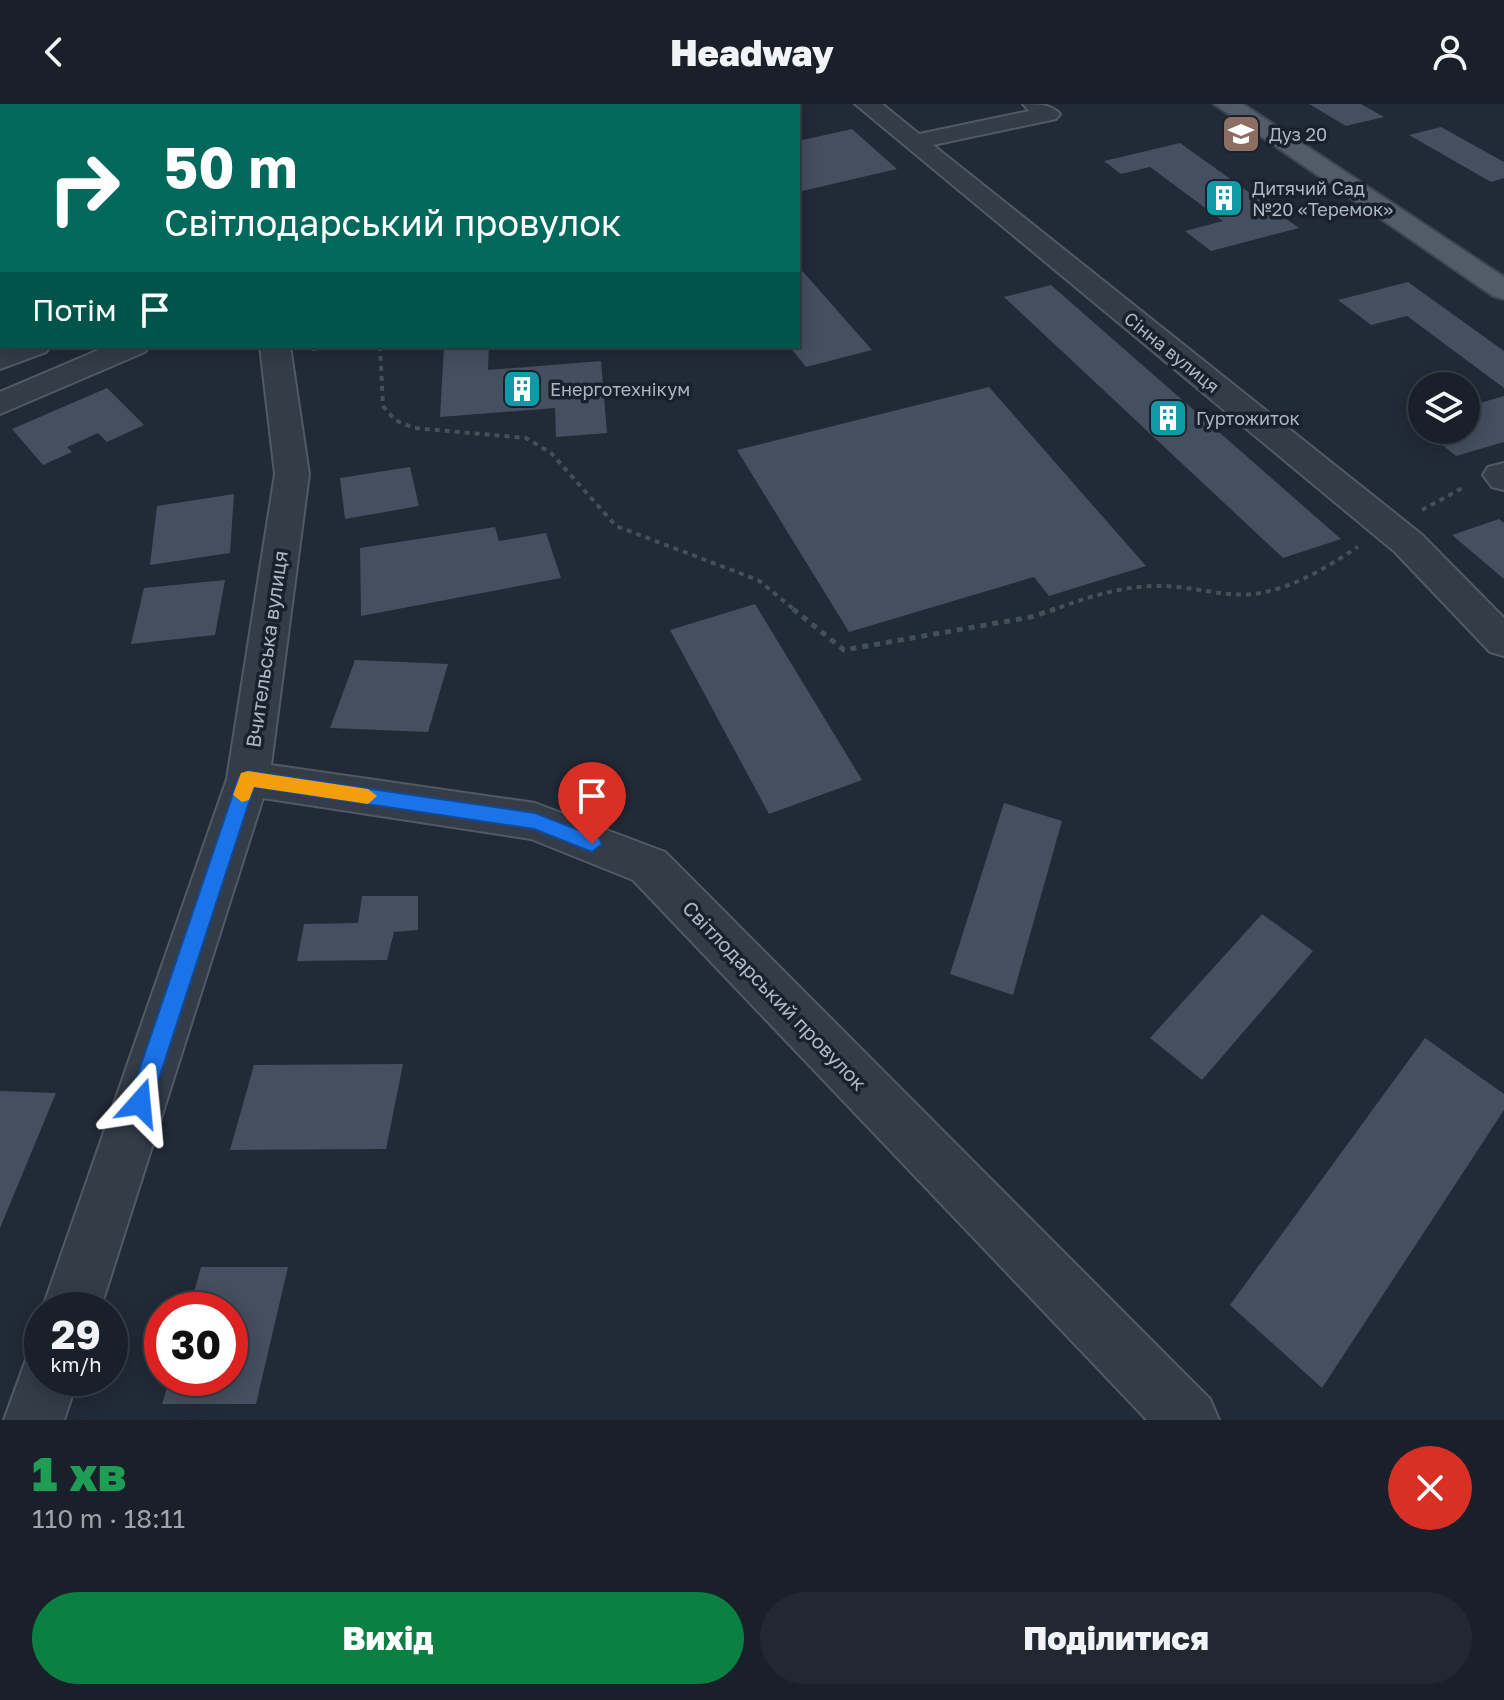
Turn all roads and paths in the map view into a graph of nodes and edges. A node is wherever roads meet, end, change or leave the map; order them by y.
1 (867, 104) edge
2 (1035, 104) edge
3 (1226, 104) edge
4 (915, 142) junction
5 (1504, 290) edge
6 (30, 348) edge
7 (129, 348) edge
8 (275, 348) edge
9 (380, 348) edge
10 (0, 360) edge
11 (0, 404) edge
12 (1503, 476) edge
13 (1389, 529) junction
14 (1504, 642) edge
15 (248, 779) junction
16 (77, 1292) edge
17 (42, 1396) edge
18 (34, 1420) edge
19 (1189, 1420) edge

1 - 4 street, Сінна вулиця
2 - 4 street
3 - 5 main road
4 - 13 street, Сінна вулиця
6 - 10 street
7 - 11 street
8 - 15 street, Вчительська вулиця
9 - 13 path
12 - 13 path
13 - 14 street, Сінна вулиця
15 - 16 street, Вчительська вулиця
15 - 19 street, Світлодарський провулок
17 - 18 street

